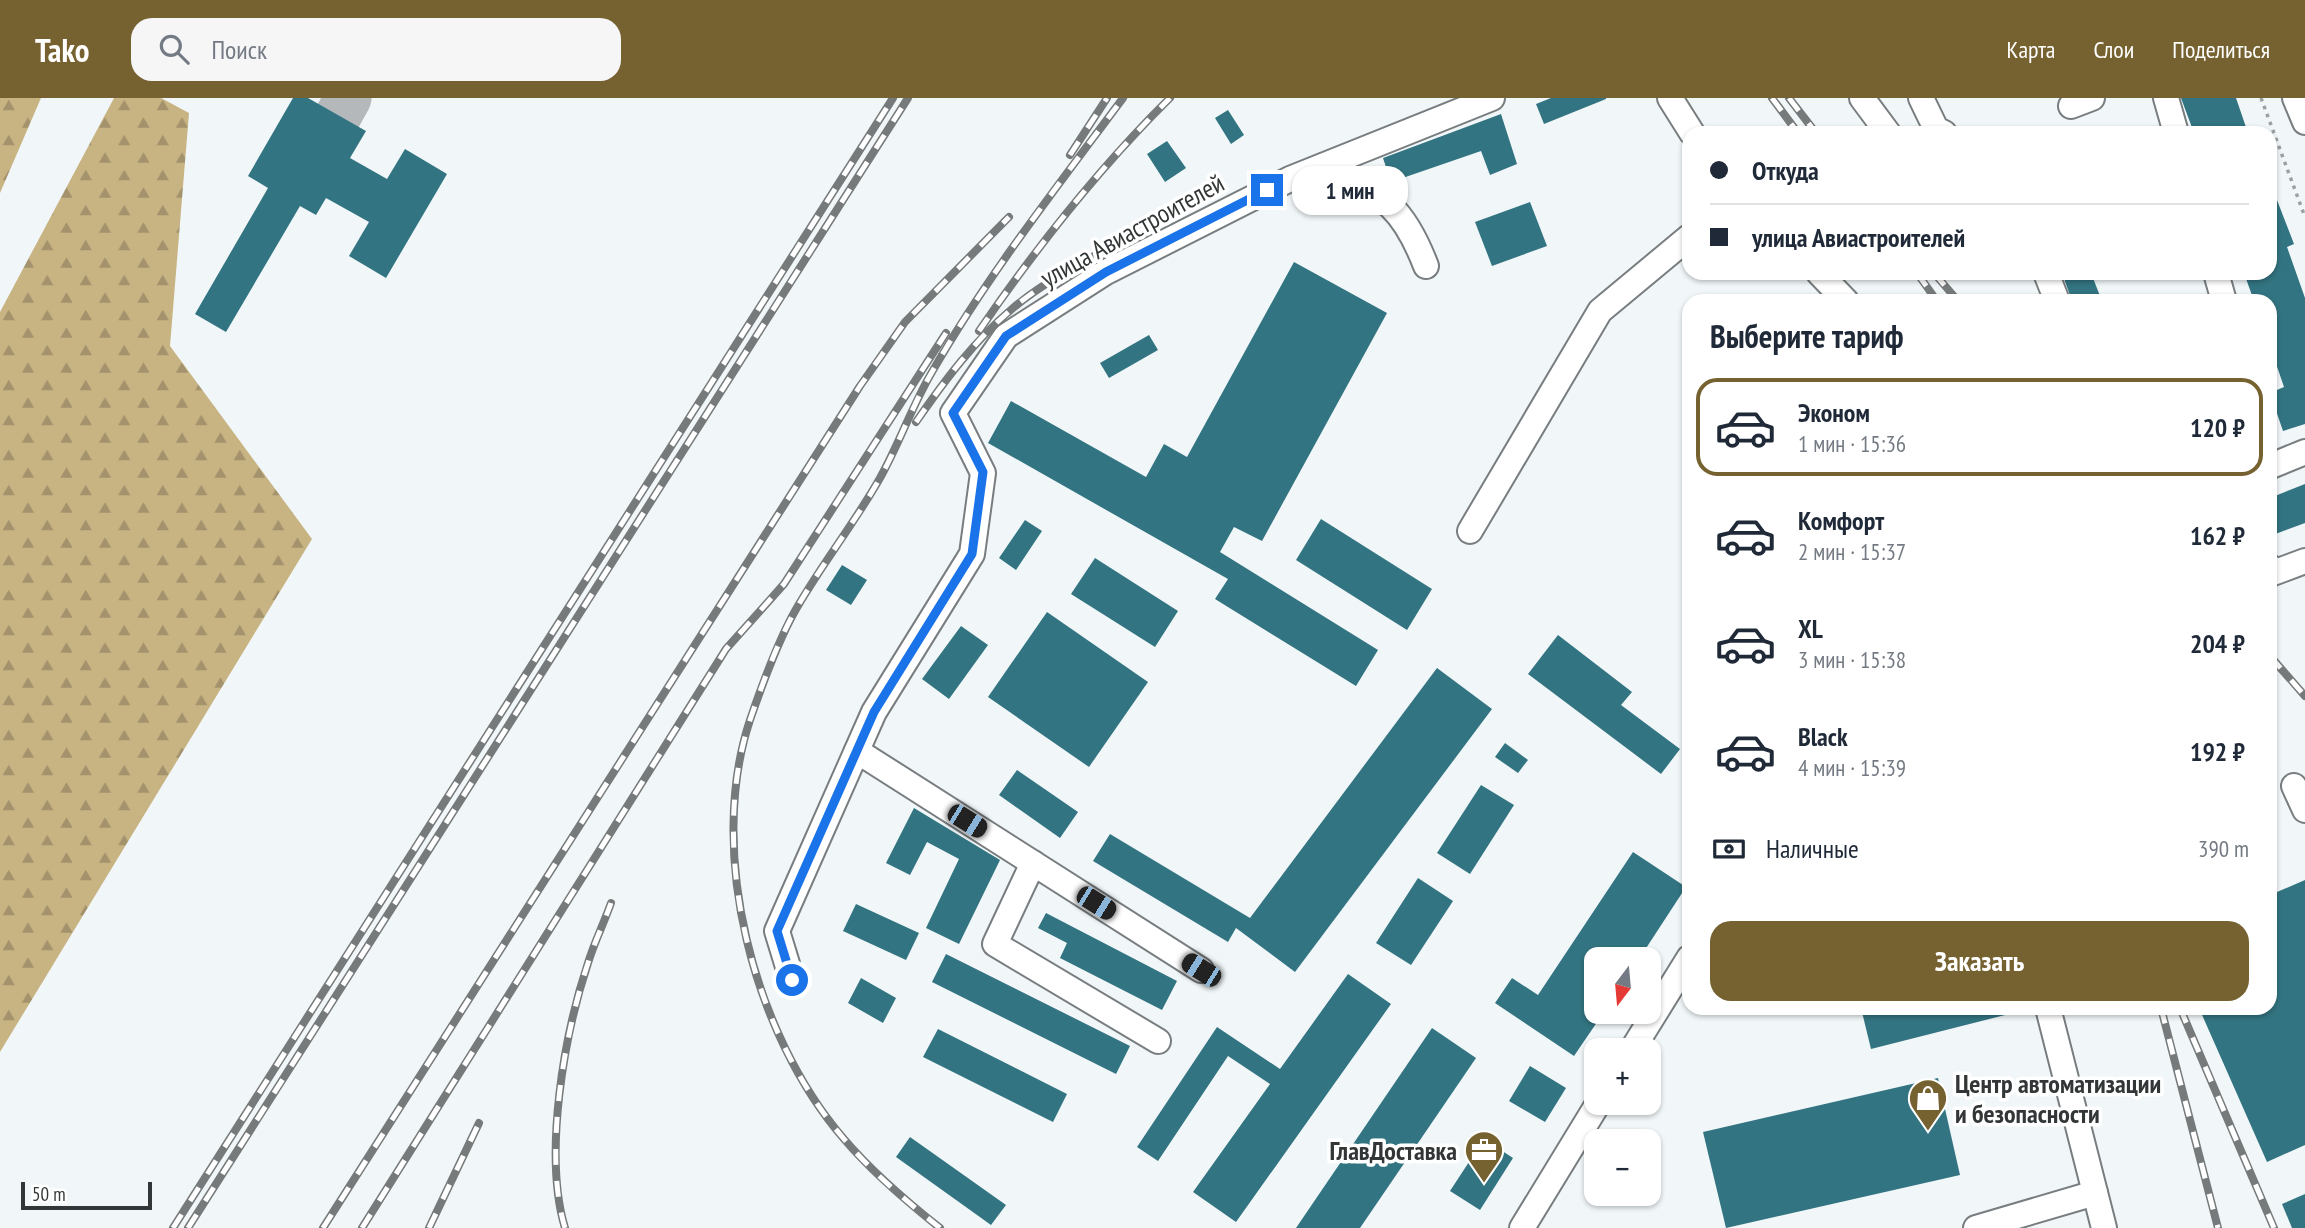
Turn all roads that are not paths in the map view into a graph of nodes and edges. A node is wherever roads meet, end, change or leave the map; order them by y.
1 (1492, 98) edge
2 (1670, 98) edge
3 (1862, 98) edge
4 (1921, 98) edge
5 (2166, 98) edge
6 (2295, 98) edge
7 (2305, 122) edge
8 (1688, 126) edge
9 (1883, 126) edge
10 (1935, 126) edge
11 (2174, 126) edge
12 (1322, 166) junction
13 (1682, 243) edge
14 (1426, 266) dead end
15 (1826, 280) edge
16 (1839, 294) edge
17 (2305, 453) edge
18 (2277, 463) edge
19 (1470, 531) dead end
20 (2305, 561) edge
21 (2277, 572) edge
22 (857, 751) junction
23 (2294, 786) dead end
24 (2305, 810) edge
25 (1034, 863) junction
26 (1682, 969) edge
27 (1201, 970) dead end
28 (792, 980) dead end
29 (2050, 1015) edge
30 (1639, 1038) edge
31 (1158, 1041) dead end
32 (1592, 1115) edge
33 (2095, 1193) junction
34 (1522, 1228) edge
35 (1976, 1228) edge
36 (2104, 1228) edge

1 - 12 street, улица Авиастроителей
2 - 8 street
3 - 9 street
4 - 10 street
5 - 11 street
6 - 7 street
12 - 14 street
12 - 22 street, улица Авиастроителей
13 - 19 street
15 - 16 street
17 - 18 street
20 - 21 street
22 - 25 street
22 - 28 street
23 - 24 street
25 - 27 street
25 - 31 street
26 - 30 street
29 - 33 street
32 - 34 street
33 - 35 street
33 - 36 street

